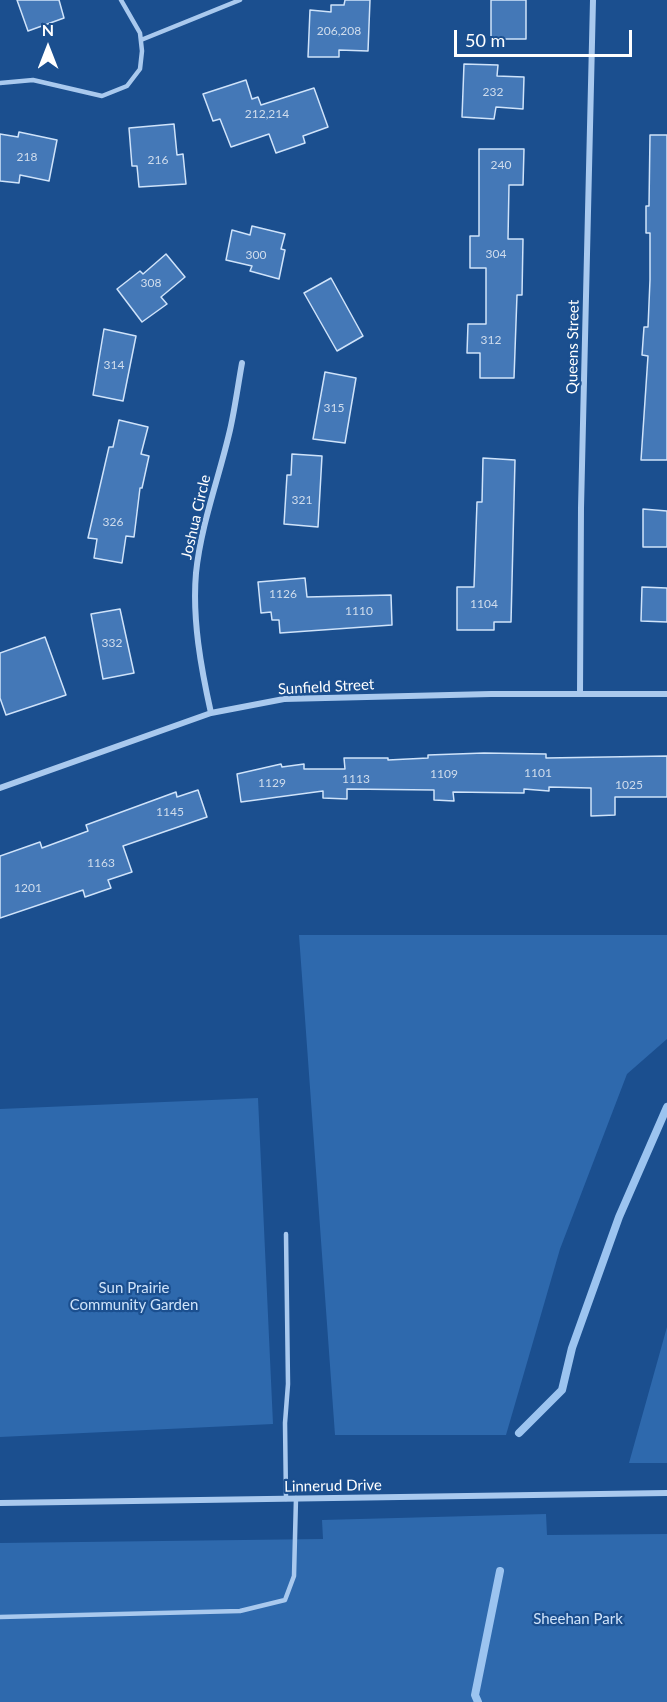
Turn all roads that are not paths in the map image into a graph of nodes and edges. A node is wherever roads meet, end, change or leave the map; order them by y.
1 (121, 0) edge
2 (240, 0) edge
3 (593, 0) edge
4 (141, 40) junction
5 (0, 83) edge
6 (242, 363) dead end
7 (580, 694) junction
8 (667, 694) edge
9 (211, 713) junction
10 (0, 788) edge
11 (286, 1234) dead end
12 (667, 1493) edge
13 (297, 1498) junction
14 (286, 1499) junction
15 (0, 1503) edge
16 (0, 1617) edge

1 - 4 lane
2 - 4 lane
3 - 7 street, Queens Street
4 - 5 lane
6 - 9 street, Joshua Circle
7 - 8 street, Sunfield Street
7 - 9 street, Sunfield Street
9 - 10 street, Sunfield Street
11 - 14 lane
12 - 13 street, Linnerud Drive
13 - 14 street, Linnerud Drive
13 - 16 lane
14 - 15 street, Linnerud Drive

